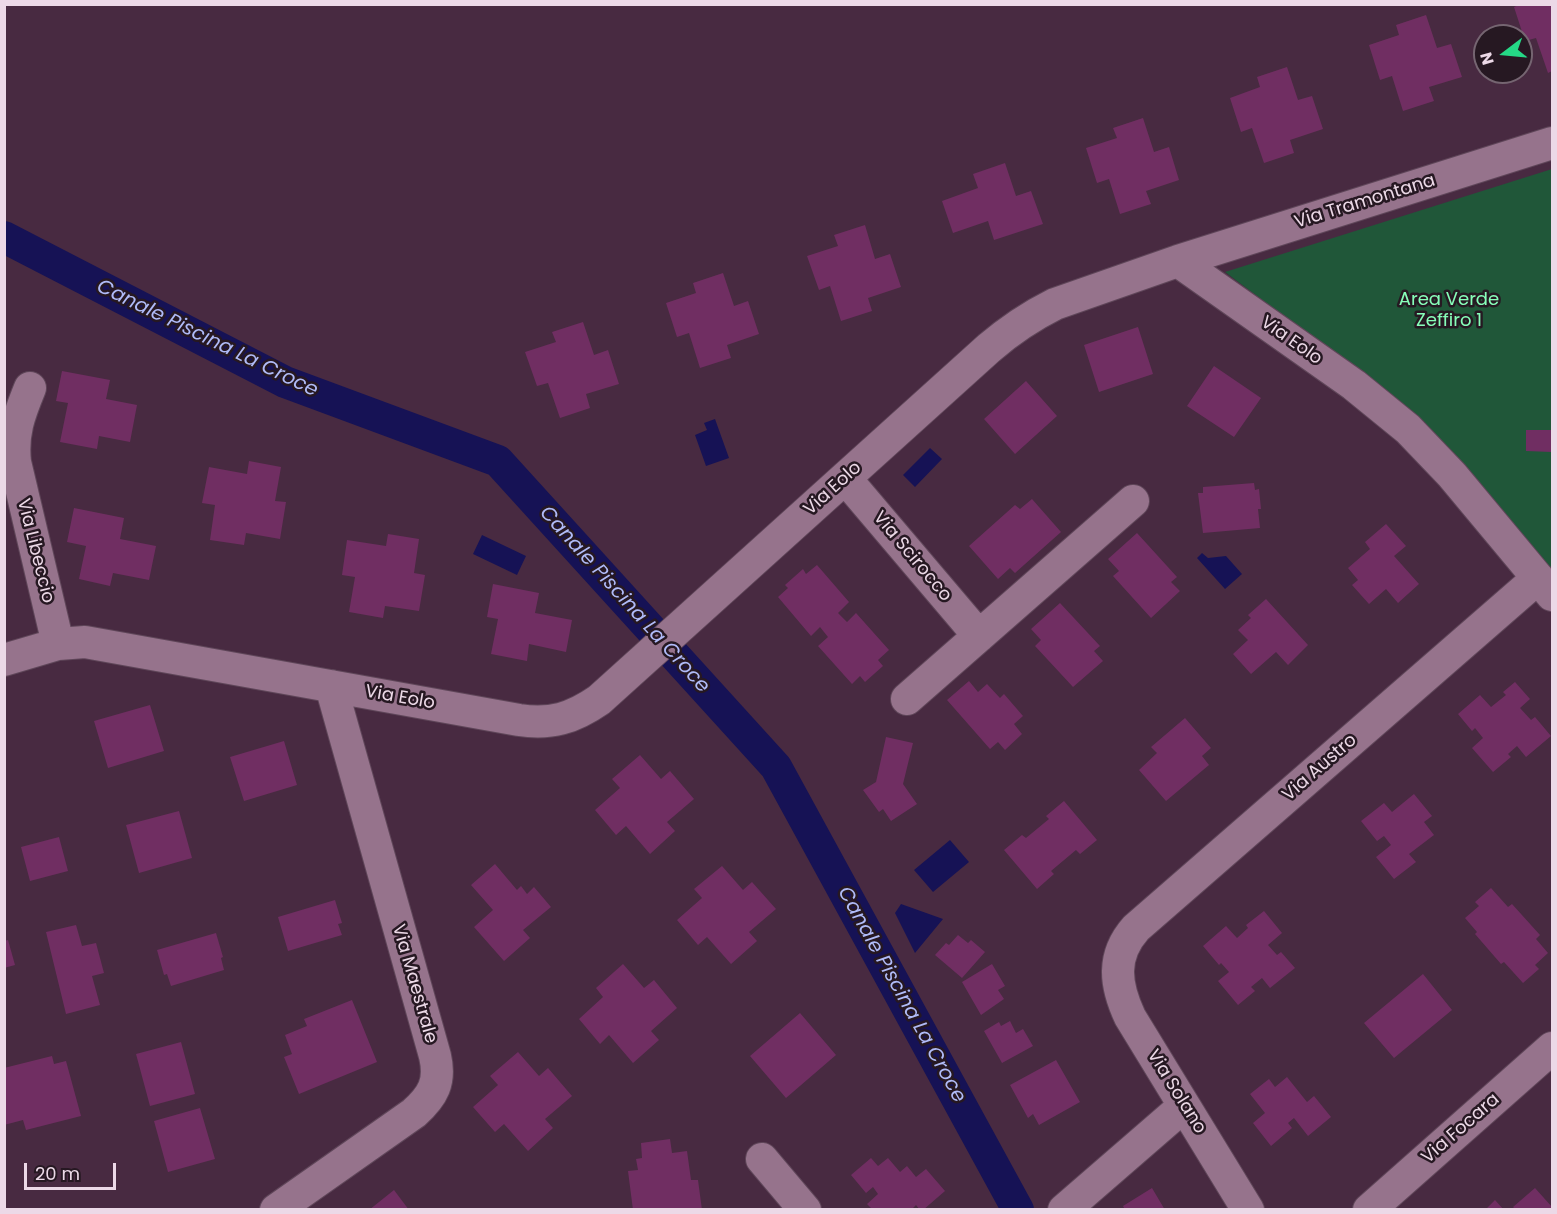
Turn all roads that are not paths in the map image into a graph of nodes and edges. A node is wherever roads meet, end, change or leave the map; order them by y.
1 (1552, 143) edge
2 (1178, 261) junction
3 (30, 388) dead end
4 (845, 478) junction
5 (1133, 501) dead end
6 (1545, 587) edge
7 (979, 636) junction
8 (58, 644) junction
9 (4, 660) edge
10 (331, 686) junction
11 (908, 699) dead end
12 (1118, 969) joint
13 (1552, 1048) edge
14 (1184, 1106) junction
15 (762, 1159) dead end
16 (276, 1209) edge
17 (805, 1209) edge
18 (1064, 1209) edge
19 (1248, 1209) edge
20 (1369, 1209) edge

1 - 2 street, Via Tramontana
2 - 4 street, Via Eolo
2 - 6 street, Via Eolo
3 - 8 street, Via Libeccio
4 - 7 street, Via Scirocco
4 - 10 street, Via Eolo
5 - 7 street
6 - 12 street, Via Austro
7 - 11 street
8 - 9 street, Via Eolo
8 - 10 street, Via Eolo
10 - 16 street, Via Maestrale
12 - 14 street, Via Solano
13 - 20 street, Via Focara
14 - 18 street
14 - 19 street, Via Solano
15 - 17 street

